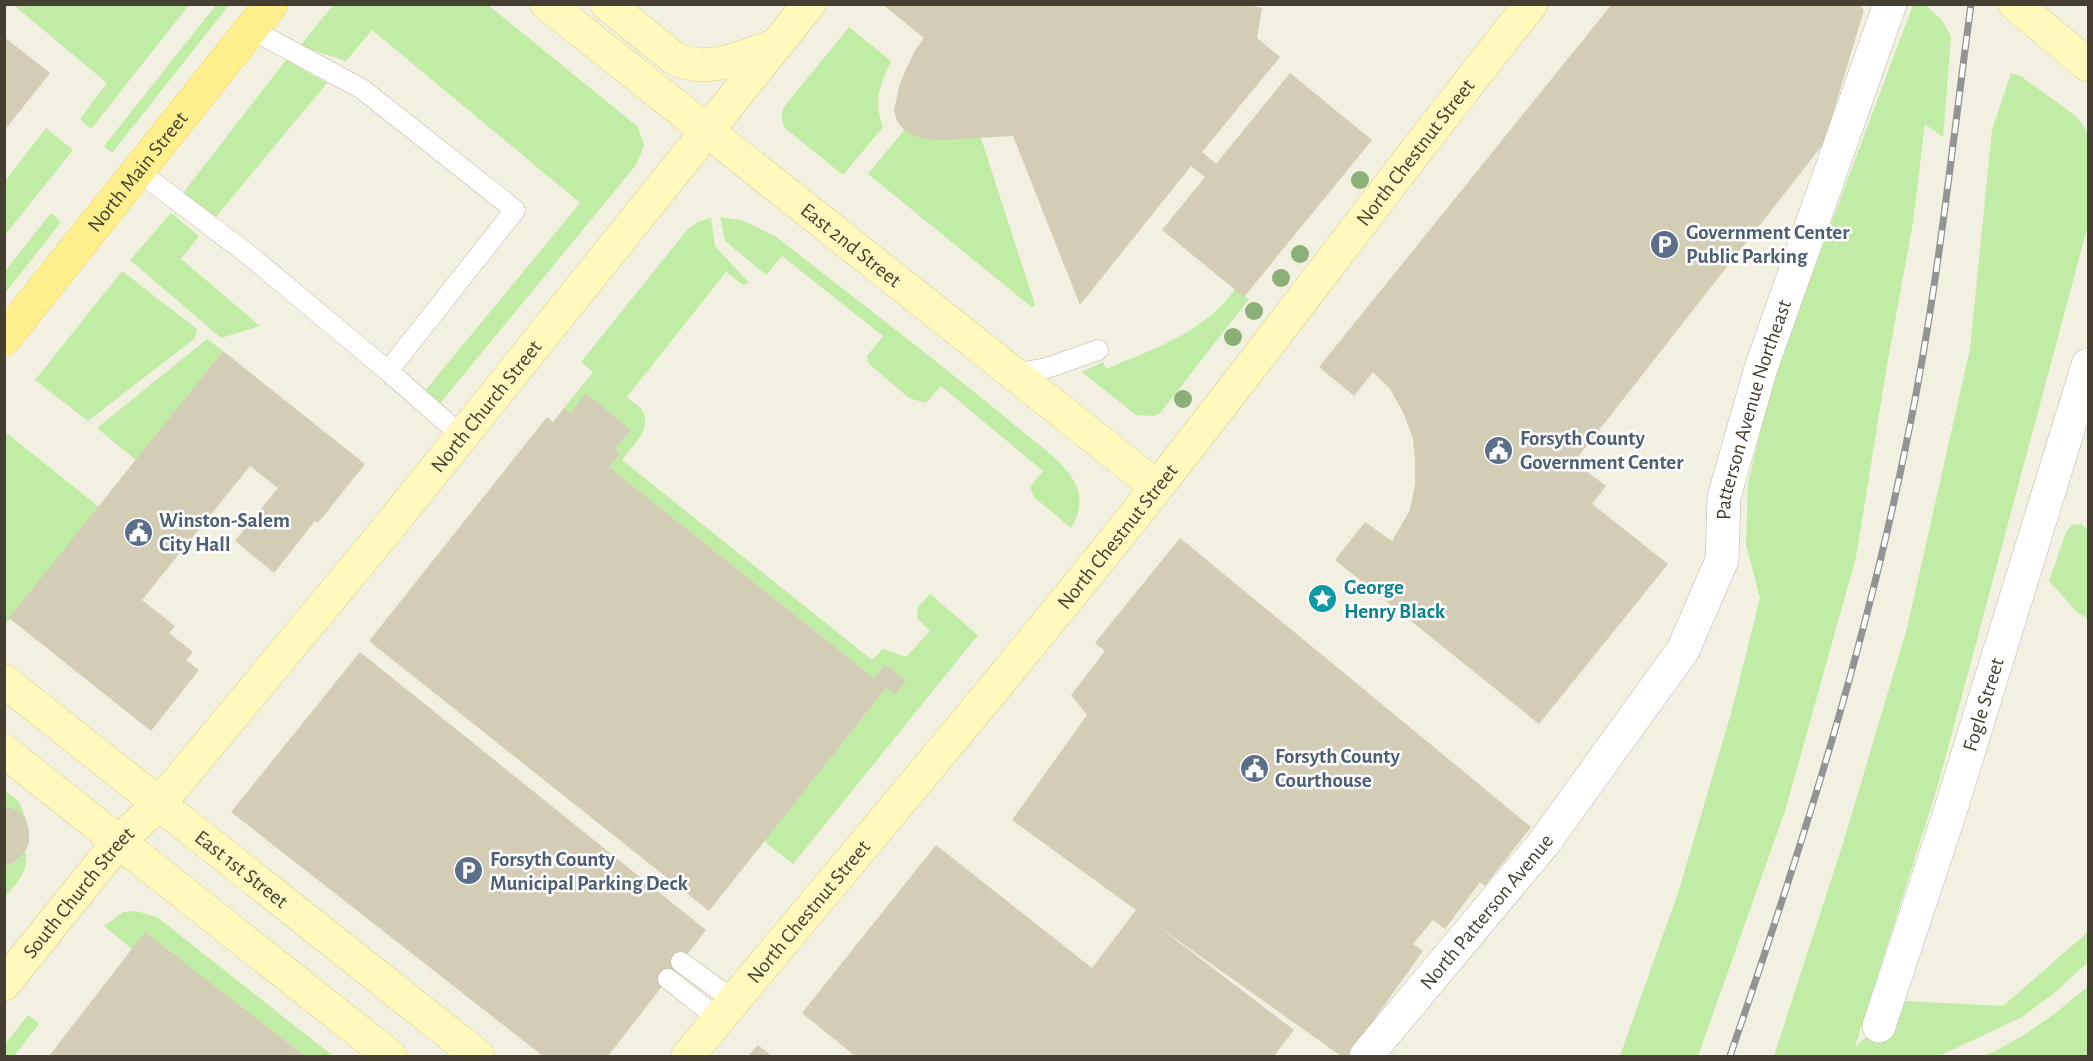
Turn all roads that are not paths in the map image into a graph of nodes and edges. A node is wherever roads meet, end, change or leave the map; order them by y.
1 (547, 4) edge
2 (607, 4) edge
3 (809, 4) edge
4 (1531, 4) edge
5 (1890, 4) edge
6 (2015, 4) edge
7 (261, 17) edge
8 (776, 45) junction
9 (2088, 65) edge
10 (707, 132) junction
11 (138, 171) junction
12 (4, 339) edge
13 (1098, 350) dead end
14 (388, 370) junction
15 (1014, 374) junction
16 (2087, 380) edge
17 (462, 436) junction
18 (1157, 487) junction
19 (4, 681) edge
20 (4, 751) edge
21 (1601, 762) joint
22 (159, 804) junction
23 (119, 841) junction
24 (681, 962) dead end
25 (668, 979) dead end
26 (4, 984) edge
27 (726, 1010) junction
28 (1879, 1026) dead end
29 (390, 1056) edge
30 (478, 1056) edge
31 (688, 1056) edge
32 (1366, 1056) edge

1 - 10 street, East 2nd Street
2 - 8 street
3 - 8 street, North Church Street
4 - 18 street, North Chestnut Street
5 - 21 street, Patterson Avenue Northeast
6 - 9 street
7 - 11 main road, North Main Street
7 - 14 lane
8 - 10 street, North Church Street
10 - 15 street, East 2nd Street
10 - 17 street, North Church Street
11 - 12 main road, North Main Street
11 - 14 lane
13 - 15 lane
14 - 17 lane
15 - 18 street, East 2nd Street
16 - 28 street, Fogle Street
17 - 22 street, North Church Street
18 - 27 street, North Chestnut Street
19 - 22 street, East 1st Street
20 - 23 street
21 - 32 street, North Patterson Avenue
22 - 23 street, South Church Street
22 - 30 street, East 1st Street
23 - 26 street, South Church Street
23 - 29 street
24 - 27 lane
25 - 27 lane
27 - 31 street, North Chestnut Street

